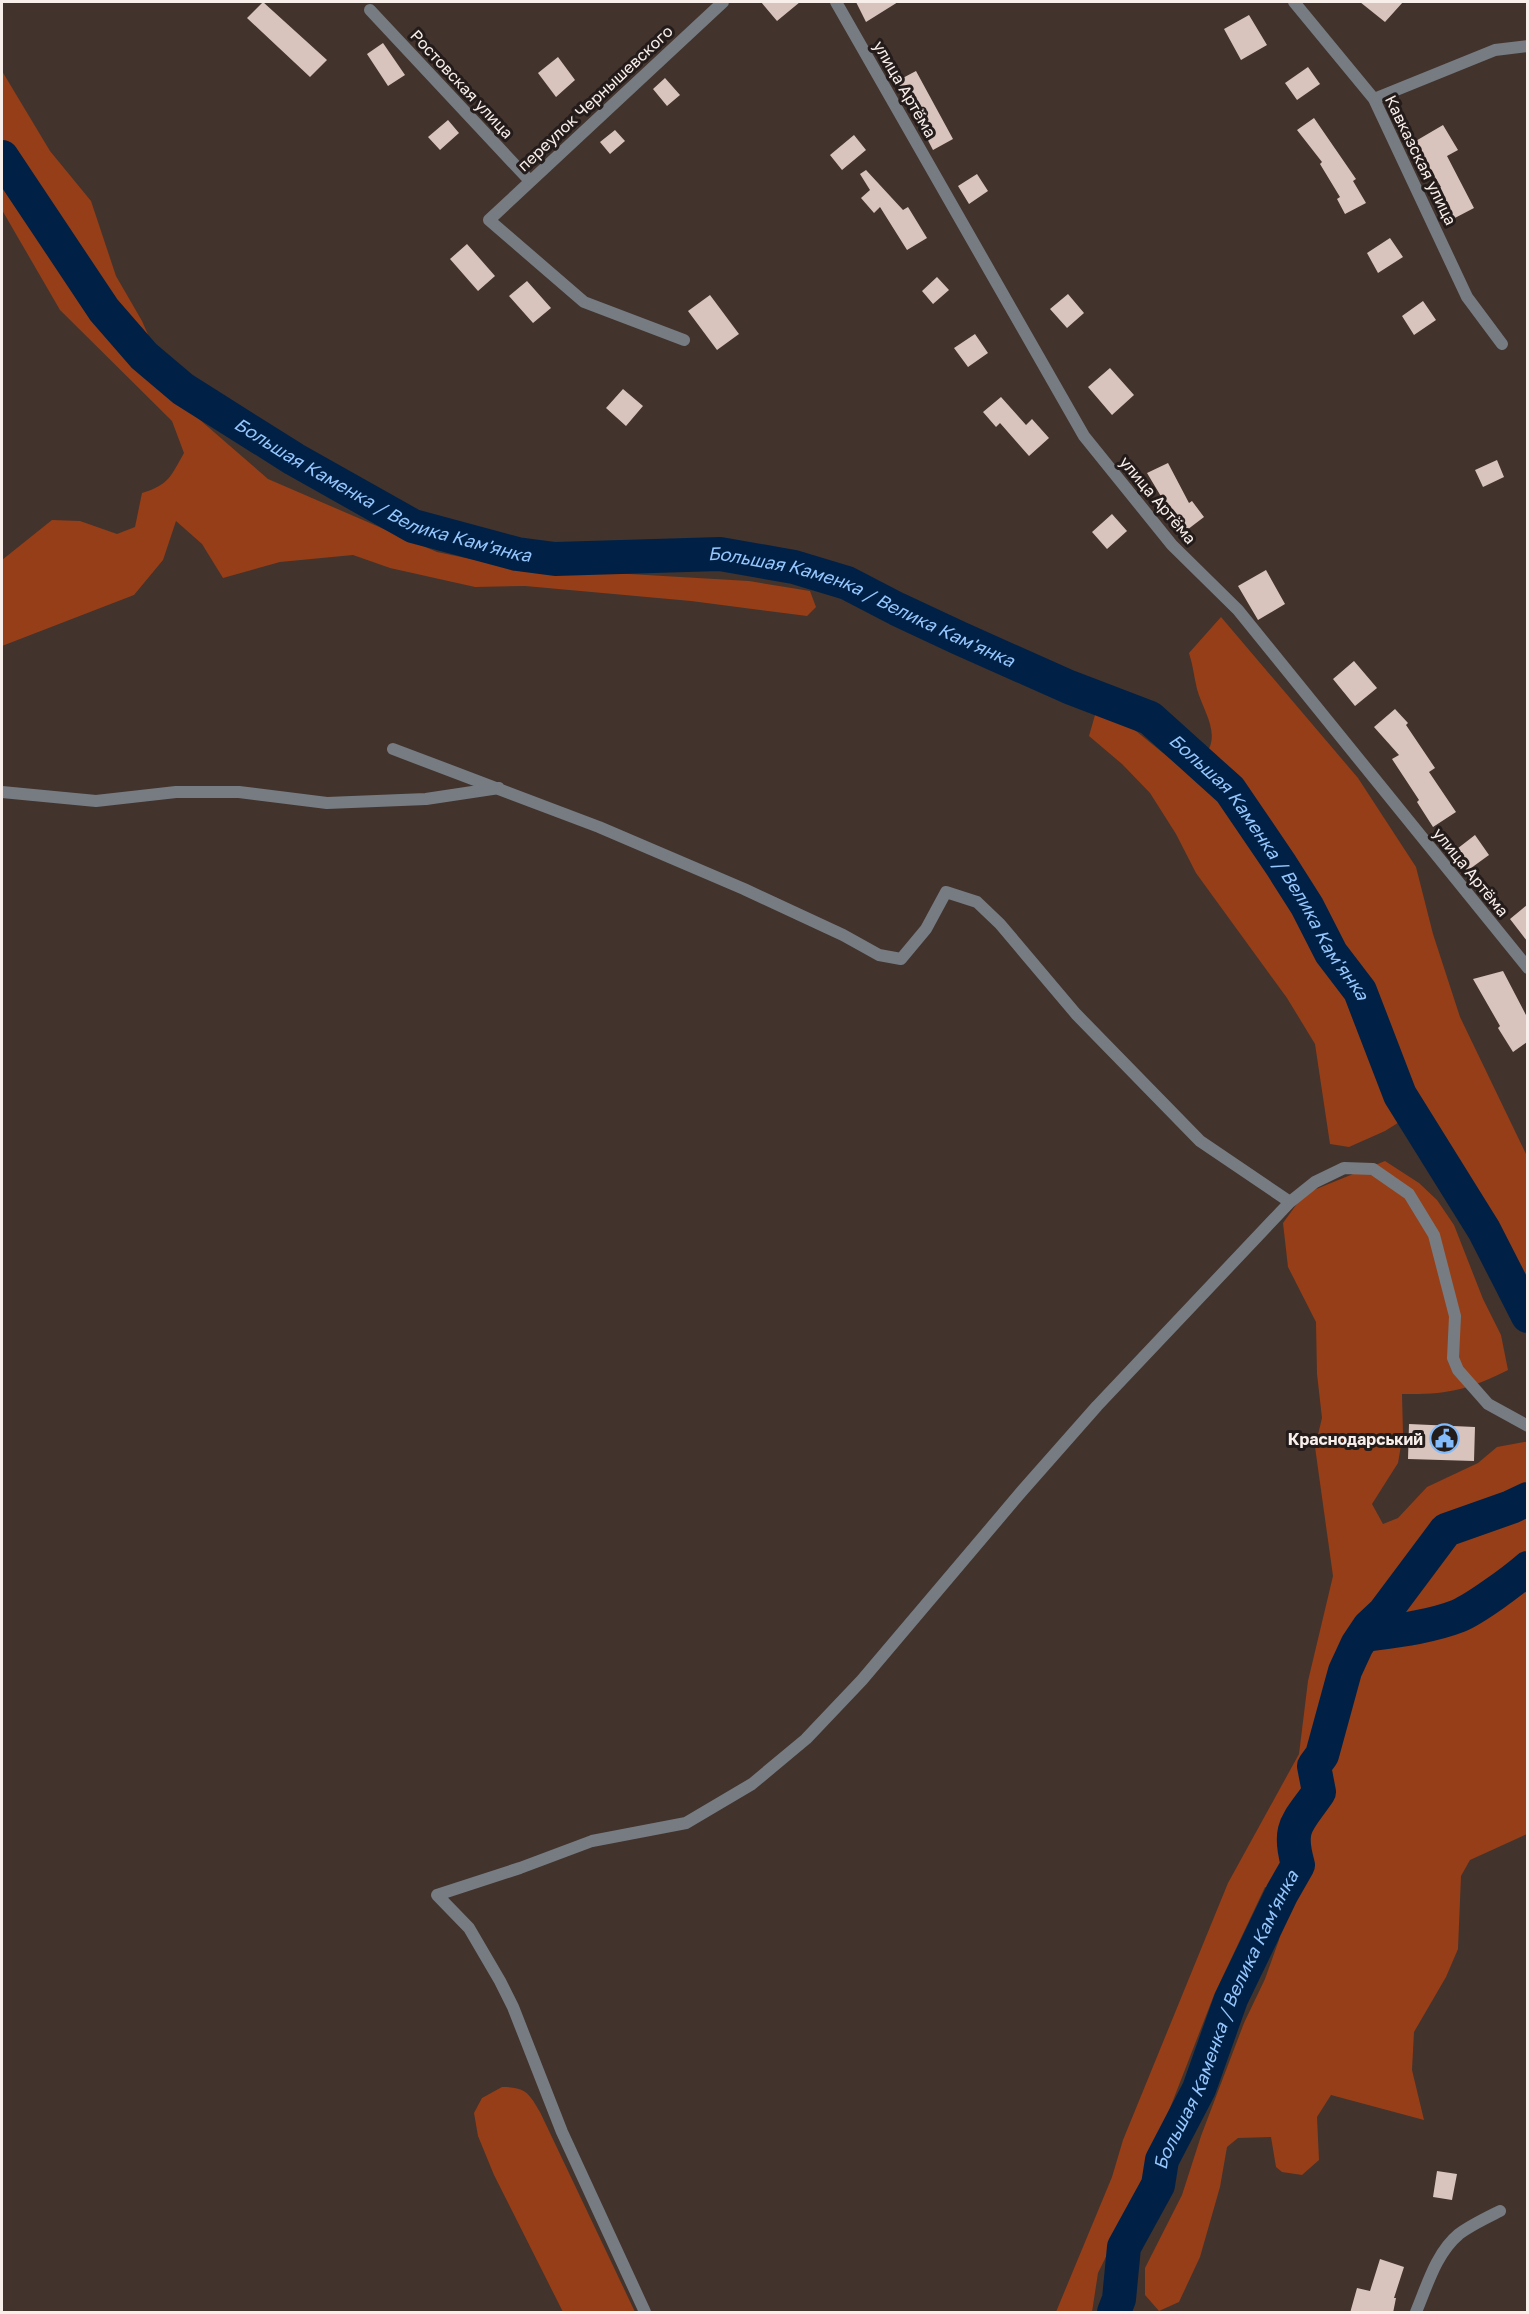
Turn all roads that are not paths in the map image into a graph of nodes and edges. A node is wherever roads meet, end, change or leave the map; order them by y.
1 (723, 2) edge
2 (836, 2) edge
3 (1294, 2) edge
4 (370, 10) dead end
5 (1527, 46) edge
6 (1374, 99) junction
7 (530, 182) junction
8 (684, 340) dead end
9 (1502, 344) dead end
10 (393, 749) dead end
11 (500, 788) junction
12 (2, 792) edge
13 (1527, 968) edge
14 (1290, 1202) junction
15 (1527, 1426) edge
16 (1500, 2211) dead end
17 (645, 2313) edge
18 (1416, 2313) edge

1 - 7 street, переулок Чернышевского
2 - 13 street, улица Артёма
3 - 6 street, Кавказская улица
4 - 7 street, Ростовская улица
5 - 6 street
6 - 9 street, Кавказская улица
7 - 8 street, переулок Чернышевского
10 - 11 street
11 - 12 street
11 - 14 street
14 - 15 street
14 - 17 street
16 - 18 street

